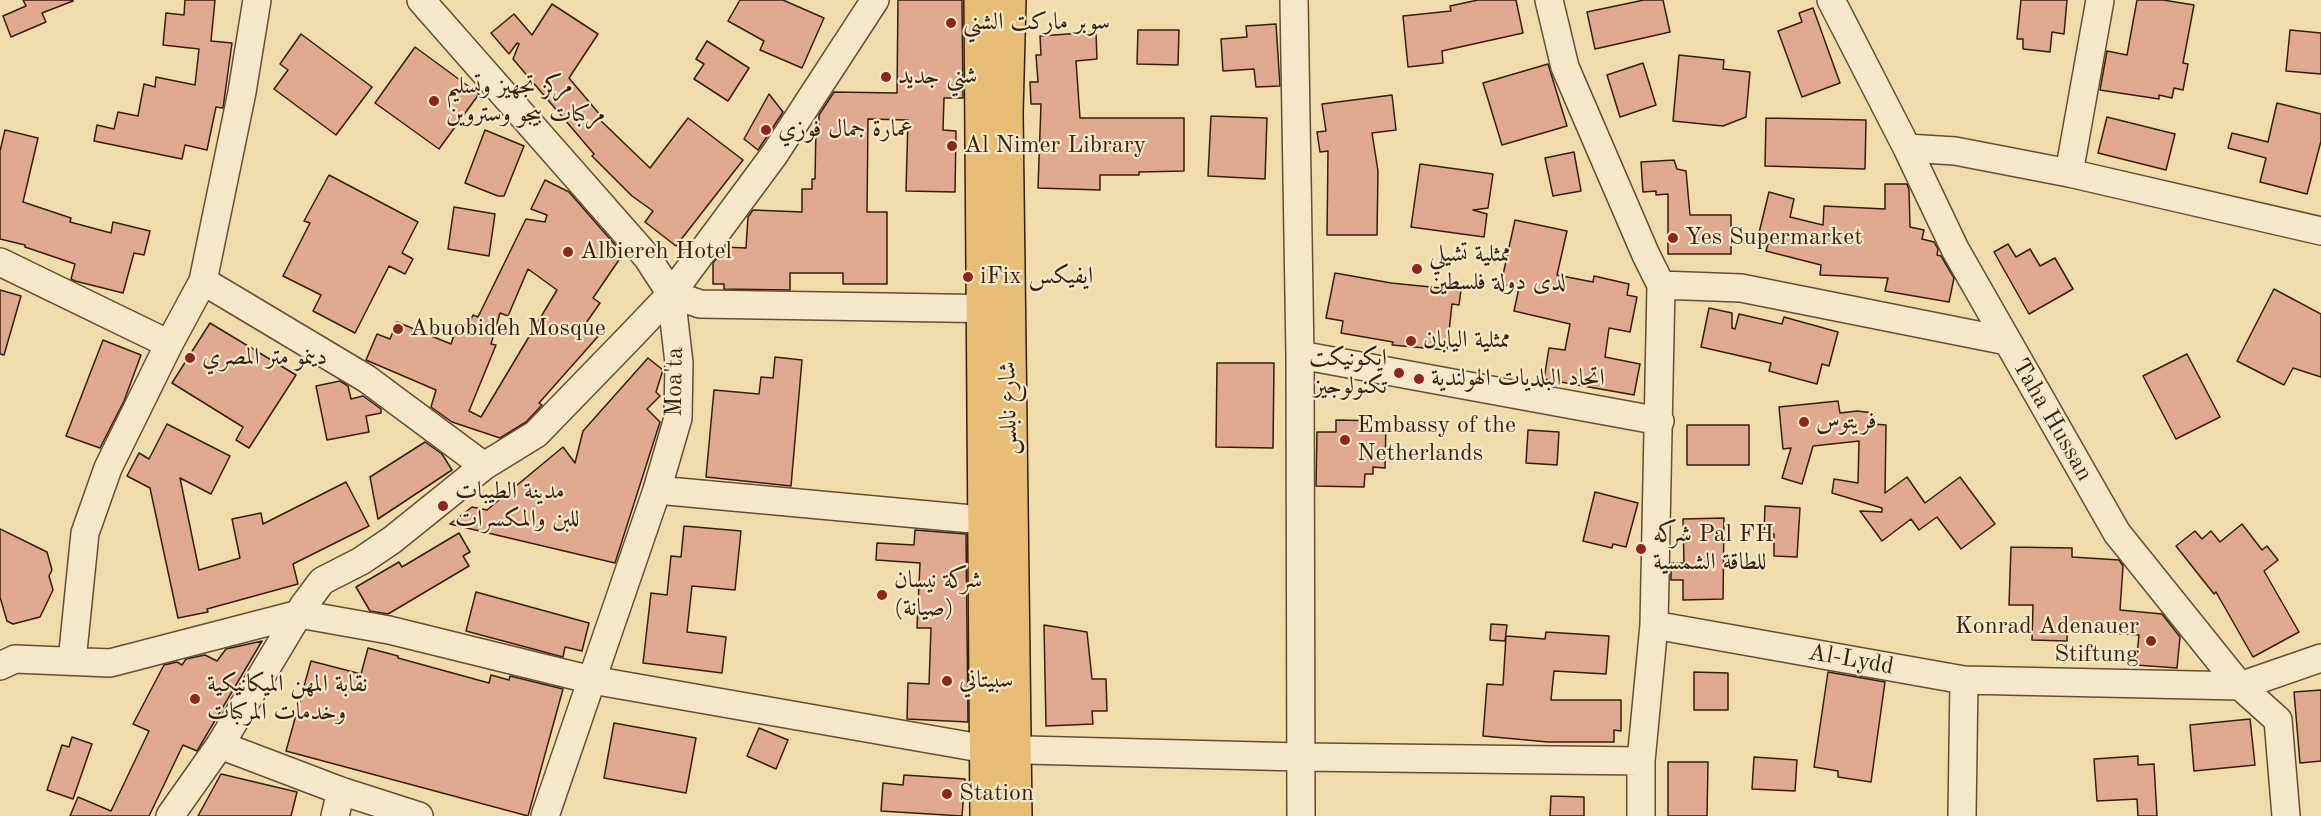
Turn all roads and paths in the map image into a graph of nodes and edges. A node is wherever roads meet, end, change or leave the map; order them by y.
1 (257, 0) edge
2 (875, 0) edge
3 (981, 0) edge
4 (1009, 0) edge
5 (1294, 0) edge
6 (1549, 0) edge
7 (1831, 0) edge
8 (2100, 0) edge
9 (433, 4) edge
10 (1907, 148) junction
11 (2069, 173) junction
12 (2321, 231) edge
13 (0, 262) edge
14 (203, 281) junction
15 (1661, 285) junction
16 (671, 294) junction
17 (996, 309) junction
18 (2007, 340) junction
19 (169, 344) junction
20 (1300, 355) junction
21 (1660, 421) junction
22 (484, 466) junction
23 (657, 490) junction
24 (983, 520) junction
25 (299, 614) junction
26 (1654, 625) junction
27 (2321, 658) edge
28 (72, 661) junction
29 (0, 666) edge
30 (592, 680) junction
31 (1964, 680) junction
32 (2240, 686) junction
33 (220, 745) junction
34 (1001, 750) junction
35 (1300, 757) junction
36 (1641, 761) junction
37 (338, 803) edge
38 (170, 816) edge
39 (419, 816) edge
40 (545, 816) edge
41 (987, 816) edge
42 (1015, 816) edge
43 (1301, 816) edge
44 (1641, 816) edge
45 (1962, 816) edge
46 (2286, 816) edge

1 - 14 street
2 - 16 street
3 - 17 main road, شارع نابلس
4 - 17 main road, شارع نابلس
5 - 20 street
6 - 15 street
7 - 10 street, Taha Hussan
8 - 11 street
9 - 16 street
10 - 11 street
10 - 18 street, Taha Hussan
11 - 12 street
13 - 19 street
14 - 19 street
14 - 22 street
15 - 18 street
15 - 21 street
16 - 17 street
16 - 22 street
16 - 23 street, Moa'ta
17 - 24 main road, شارع نابلس
17 - 34 main road, شارع نابلس
18 - 32 street, Taha Hussan
19 - 28 street
20 - 21 street
20 - 35 street
21 - 26 street
22 - 25 street
23 - 24 street
23 - 30 street, Moa'ta
24 - 34 main road, شارع نابلس
25 - 28 street
25 - 30 street
25 - 33 street
26 - 31 street, Al-Lydd
26 - 36 street
27 - 32 street
28 - 29 street
30 - 34 street
30 - 40 street, Moa'ta
31 - 32 street, Al-Lydd
31 - 45 street
32 - 46 street, Taha Hussan
33 - 37 street
33 - 38 street
34 - 35 street
34 - 41 main road, شارع نابلس
34 - 42 main road, شارع نابلس
35 - 36 street
35 - 43 street
36 - 44 street
37 - 39 street

